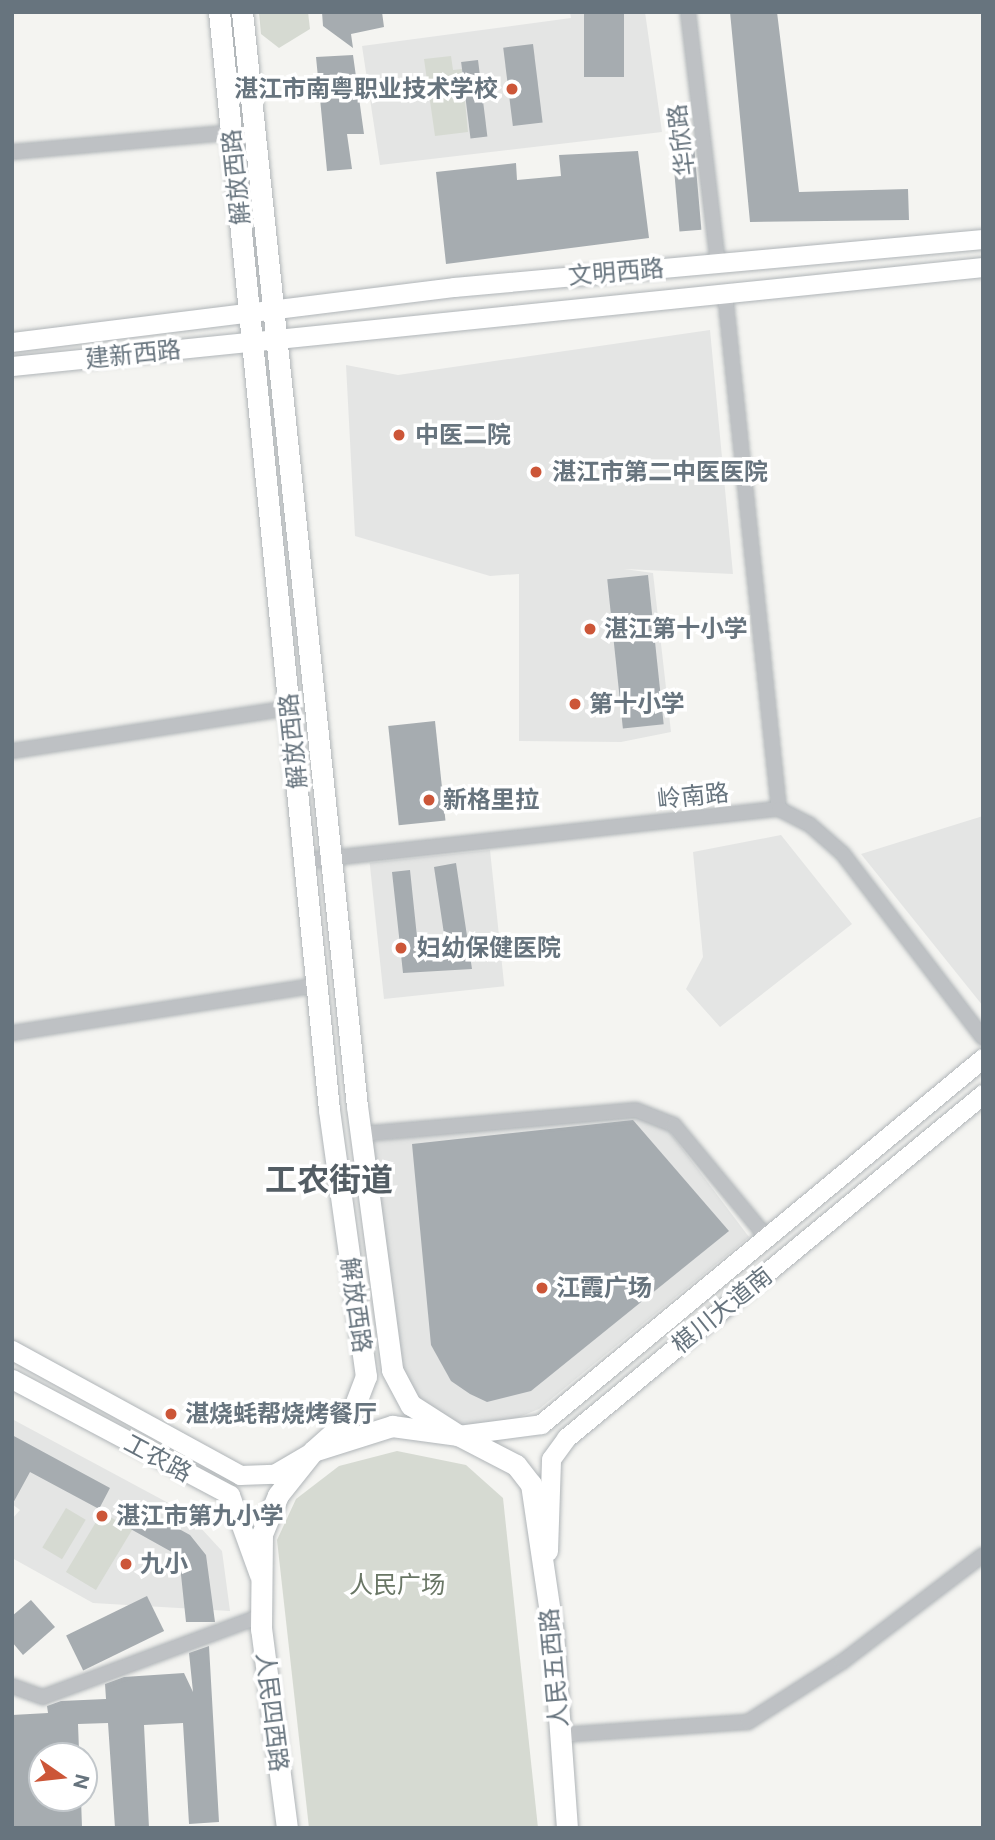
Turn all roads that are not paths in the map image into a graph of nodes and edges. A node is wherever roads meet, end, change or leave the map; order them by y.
1 (219, 12) edge
2 (242, 12) edge
3 (688, 12) edge
4 (225, 133) dead end
5 (12, 152) edge
6 (983, 239) edge
7 (718, 263) junction
8 (983, 268) edge
9 (725, 293) junction
10 (273, 310) junction
11 (250, 312) junction
12 (276, 339) junction
13 (12, 342) edge
14 (253, 342) junction
15 (12, 366) edge
16 (290, 708) junction
17 (12, 751) edge
18 (779, 809) junction
19 (331, 857) junction
20 (305, 861) junction
21 (317, 985) junction
22 (12, 1033) edge
23 (983, 1038) edge
24 (983, 1058) edge
25 (983, 1094) edge
26 (361, 1134) junction
27 (767, 1238) junction
28 (12, 1350) edge
29 (12, 1379) edge
30 (458, 1435) junction
31 (313, 1451) junction
32 (983, 1555) edge
33 (548, 1570) joint
34 (259, 1575) junction
35 (260, 1607) junction
36 (552, 1633) junction
37 (12, 1686) edge
38 (560, 1735) junction
39 (287, 1828) edge
40 (567, 1828) edge

1 - 11 main road, 解放西路
2 - 10 main road, 解放西路
3 - 7 street, 华欣路
4 - 5 street
6 - 7 street, 文明西路
7 - 10 street, 文明西路
8 - 9 street, 文明西路
9 - 12 street, 文明西路
9 - 18 street
10 - 11 street, 文明西路
10 - 12 main road, 解放西路
11 - 13 street, 建新西路
11 - 14 main road, 解放西路
12 - 14 street, 文明西路
12 - 19 main road, 解放西路
14 - 15 street, 建新西路
14 - 16 main road, 解放西路
16 - 17 street
16 - 20 main road, 解放西路
18 - 19 street, 岭南路
18 - 23 street
19 - 20 street, 岭南路
19 - 26 main road, 解放西路
20 - 21 main road, 解放西路
21 - 22 street
21 - 31 main road, 解放西路
24 - 27 street, 椹川大道南
25 - 33 street, 椹川大道南
26 - 27 street
26 - 30 main road, 解放西路
27 - 30 street, 椹川大道南
28 - 31 street, 工农路
29 - 34 street, 工农路
30 - 31 main road
30 - 36 main road, 人民五西路
31 - 34 main road, 解放西路
32 - 38 street
33 - 36 street
34 - 35 main road, 人民四西路
35 - 37 street
35 - 39 main road, 人民四西路
36 - 38 main road, 人民五西路
38 - 40 main road, 人民五西路

